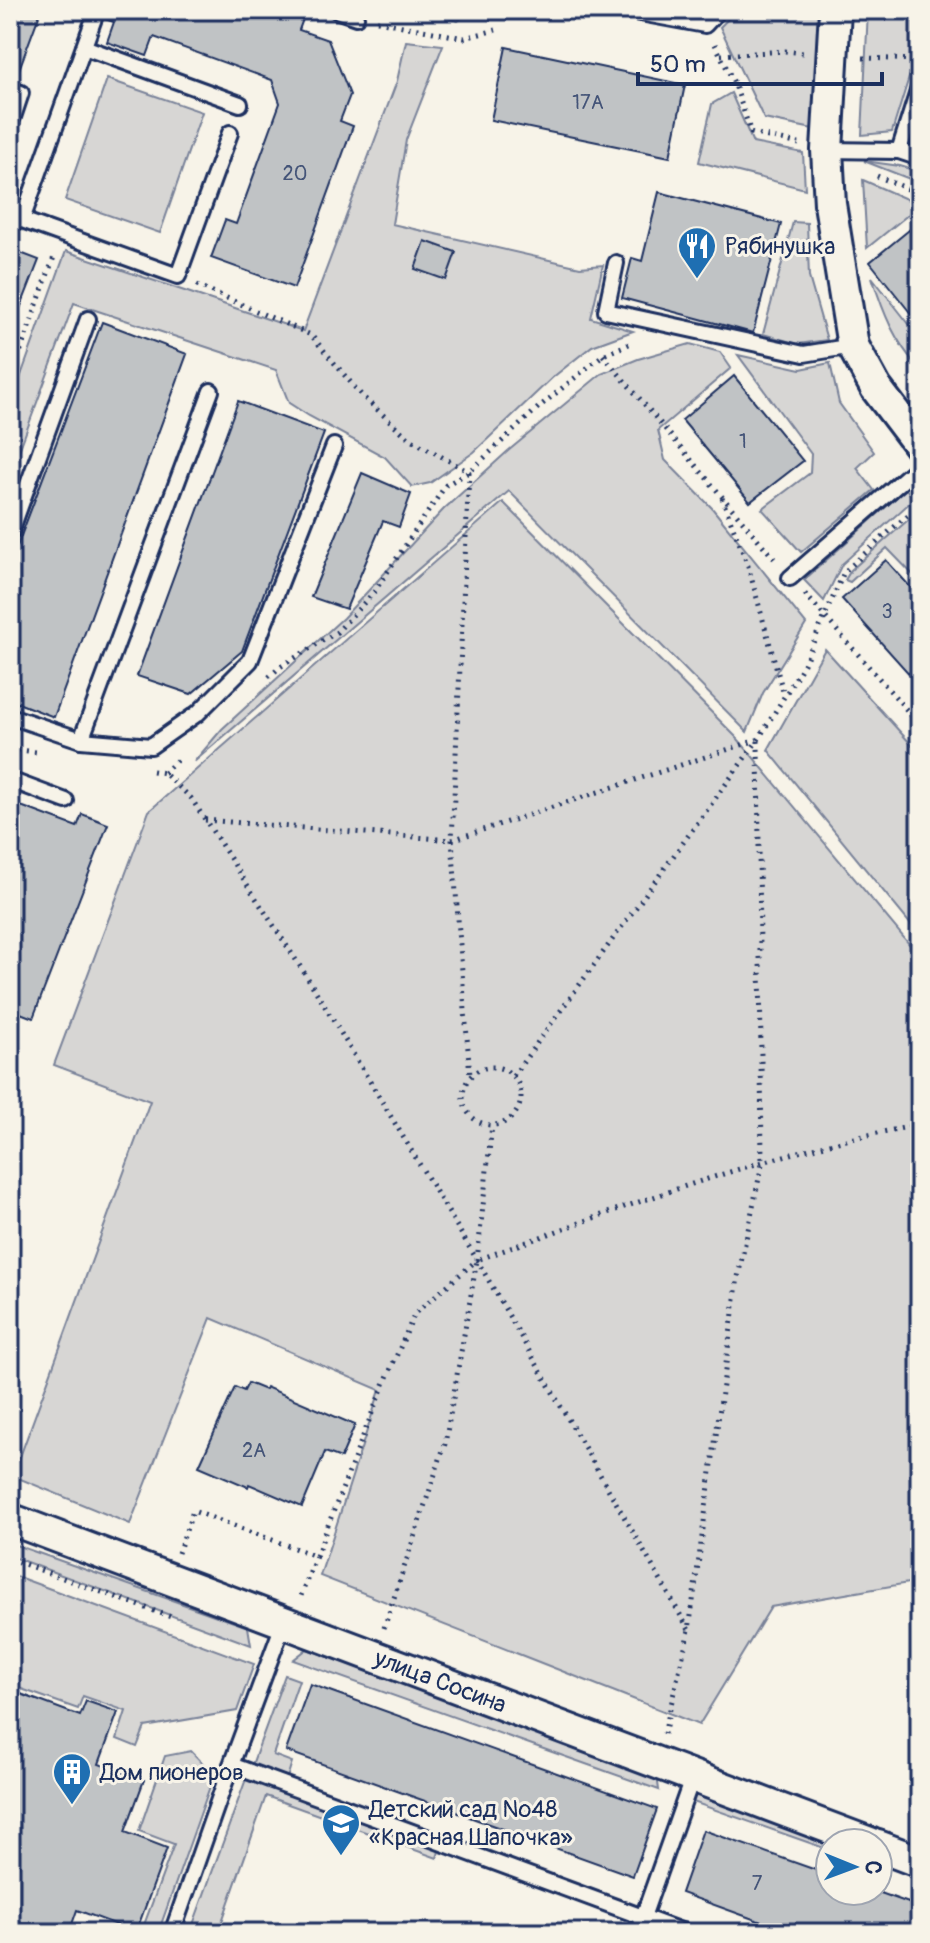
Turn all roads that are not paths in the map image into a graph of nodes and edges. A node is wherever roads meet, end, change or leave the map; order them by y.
1 (97, 10) edge
2 (336, 10) edge
3 (624, 10) edge
4 (719, 10) edge
5 (835, 10) edge
6 (356, 17) road end
7 (84, 47) junction
8 (920, 85) edge
9 (10, 89) edge
10 (240, 104) dead end
11 (10, 126) edge
12 (230, 133) dead end
13 (819, 148) junction
14 (899, 151) junction
15 (920, 158) edge
16 (16, 218) edge
17 (616, 263) dead end
18 (88, 319) dead end
19 (853, 346) junction
20 (211, 391) dead end
21 (916, 430) edge
22 (334, 446) dead end
23 (920, 465) edge
24 (10, 534) edge
25 (790, 578) road end
26 (10, 716) edge
27 (81, 740) junction
28 (10, 780) edge
29 (66, 801) dead end
30 (10, 1519) edge
31 (284, 1622) junction
32 (231, 1765) junction
33 (693, 1776) junction
34 (828, 1827) edge
35 (894, 1852) edge
36 (920, 1862) edge
37 (643, 1917) junction
38 (172, 1933) edge
39 (640, 1933) edge
40 (686, 1933) edge

1 - 7 lane
2 - 6 lane
3 - 4 lane
5 - 13 street
7 - 10 lane
7 - 16 lane
8 - 14 lane
9 - 11 lane
12 - 16 lane
13 - 14 lane
13 - 19 street
14 - 15 lane
17 - 19 lane
18 - 24 lane
19 - 21 street
20 - 27 lane
22 - 27 lane
23 - 25 lane
26 - 27 lane
28 - 29 lane
30 - 31 street, улица Сосина
31 - 32 lane
31 - 33 street, улица Сосина
32 - 37 lane
32 - 38 lane
33 - 34 street, улица Сосина
33 - 37 lane
35 - 36 street
37 - 39 lane
37 - 40 lane

